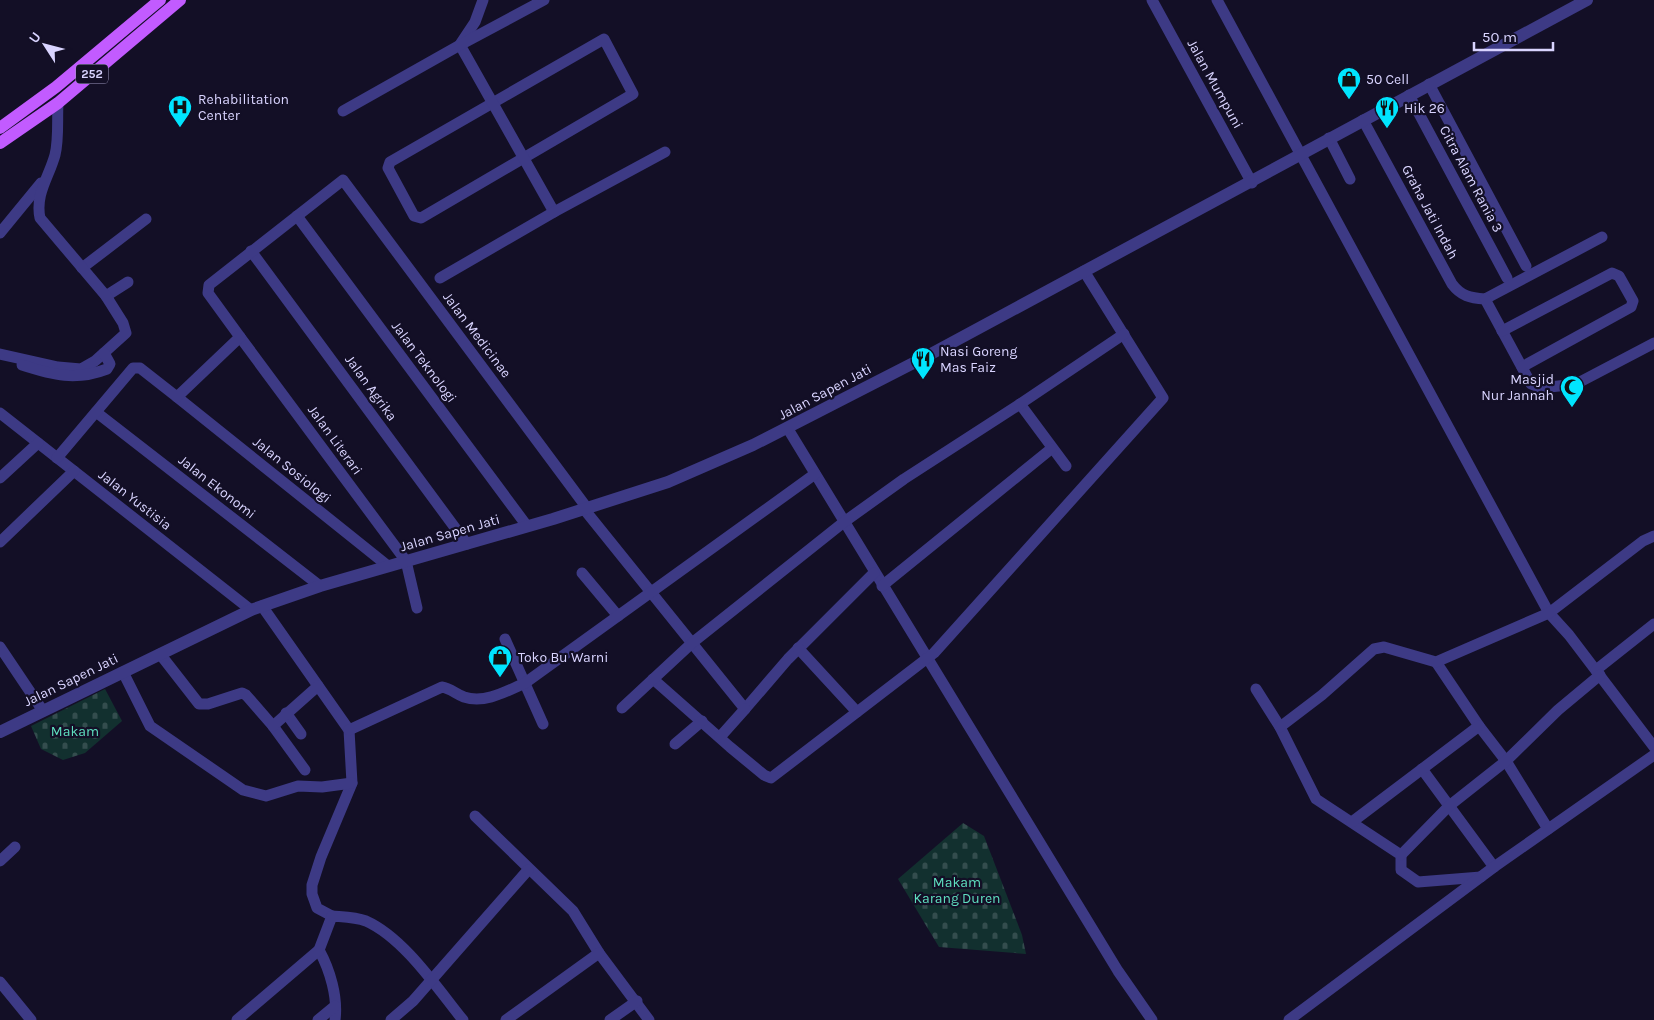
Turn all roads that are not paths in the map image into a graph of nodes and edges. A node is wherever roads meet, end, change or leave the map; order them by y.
1 (160, 0) edge
2 (180, 0) edge
3 (483, 0) edge
4 (544, 0) edge
5 (1152, 0) edge
6 (1217, 0) edge
7 (1588, 0) edge
8 (460, 45) junction
9 (1429, 84) junction
10 (1409, 95) junction
11 (58, 103) junction
12 (493, 104) junction
13 (344, 111) dead end
14 (1363, 120) junction
15 (0, 128) edge
16 (1329, 138) junction
17 (0, 143) edge
18 (664, 152) dead end
19 (1300, 155) junction
20 (523, 158) junction
21 (48, 174) junction
22 (1350, 179) dead end
23 (1252, 183) junction
24 (554, 212) junction
25 (297, 216) junction
26 (146, 219) dead end
27 (0, 232) edge
28 (1602, 237) dead end
29 (251, 251) junction
30 (1526, 266) dead end
31 (82, 268) junction
32 (1084, 271) junction
33 (440, 278) dead end
34 (1506, 278) dead end
35 (128, 282) dead end
36 (106, 296) junction
37 (1485, 299) junction
38 (1502, 331) junction
39 (1124, 334) junction
40 (240, 337) junction
41 (1654, 343) edge
42 (0, 354) edge
43 (106, 357) junction
44 (0, 359) edge
45 (1522, 367) junction
46 (177, 397) junction
47 (1020, 404) junction
48 (96, 412) junction
49 (1, 415) edge
50 (788, 429) junction
51 (38, 444) junction
52 (1051, 449) junction
53 (57, 458) junction
54 (1066, 466) dead end
55 (74, 472) junction
56 (815, 474) junction
57 (0, 478) edge
58 (585, 508) junction
59 (844, 522) junction
60 (527, 526) junction
61 (1654, 536) edge
62 (0, 542) edge
63 (467, 544) junction
64 (406, 561) junction
65 (388, 566) junction
66 (582, 573) dead end
67 (874, 573) junction
68 (320, 586) junction
69 (882, 586) junction
70 (651, 593) junction
71 (256, 608) junction
72 (417, 608) dead end
73 (1548, 612) junction
74 (618, 616) junction
75 (1654, 624) edge
76 (505, 639) dead end
77 (692, 643) junction
78 (0, 647) edge
79 (798, 648) junction
80 (160, 654) junction
81 (927, 658) junction
82 (1436, 662) junction
83 (123, 672) junction
84 (1598, 672) junction
85 (653, 679) junction
86 (526, 682) junction
87 (318, 686) junction
88 (1256, 689) dead end
89 (622, 708) dead end
90 (745, 709) junction
91 (43, 711) junction
92 (857, 712) junction
93 (286, 713) junction
94 (702, 721) junction
95 (543, 724) dead end
96 (273, 726) junction
97 (1479, 726) junction
98 (1280, 727) junction
99 (349, 730) junction
100 (0, 732) edge
101 (301, 734) dead end
102 (720, 737) junction
103 (1652, 739) edge
104 (675, 744) dead end
105 (1654, 755) edge
106 (1506, 761) junction
107 (305, 770) dead end
108 (1422, 770) junction
109 (352, 783) junction
110 (1449, 806) junction
111 (475, 816) dead end
112 (1352, 822) junction
113 (1548, 829) junction
114 (15, 847) dead end
115 (1400, 855) junction
116 (0, 861) edge
117 (1494, 867) junction
118 (528, 870) junction
119 (1481, 877) junction
120 (332, 916) junction
121 (319, 950) junction
122 (599, 953) junction
123 (432, 980) junction
124 (0, 982) edge
125 (637, 1001) junction
126 (334, 1006) junction
127 (31, 1020) edge
128 (237, 1020) edge
129 (318, 1020) edge
130 (335, 1020) edge
131 (391, 1020) edge
132 (463, 1020) edge
133 (506, 1020) edge
134 (610, 1020) edge
135 (649, 1020) edge
136 (1152, 1020) edge
137 (1289, 1020) edge

1 - 15 main road, 252
2 - 11 main road, 252
3 - 8 street
4 - 8 street
5 - 23 street, Jalan Mumpuni
6 - 19 street
7 - 9 street, Jalan Sapen Jati
8 - 12 street
8 - 13 street
9 - 10 street, Jalan Sapen Jati
9 - 30 street, Citra Alam Rania 3
10 - 14 street, Jalan Sapen Jati
10 - 34 street, Citra Alam Rania 3
11 - 17 main road, 252
11 - 21 street
12 - 20 street
12 - 20 street
12 - 20 street
14 - 16 street, Jalan Sapen Jati
14 - 37 street, Graha Jati Indah
16 - 19 street, Jalan Sapen Jati
16 - 22 street
18 - 24 street
19 - 23 street, Jalan Sapen Jati
19 - 73 street
20 - 24 street
21 - 27 street
21 - 31 street
23 - 32 street, Jalan Sapen Jati
24 - 33 street
25 - 29 street
25 - 58 street, Jalan Medicinae
25 - 60 street, Jalan Teknologi
26 - 31 street
28 - 37 street
29 - 40 street, Jalan Literari
29 - 63 street, Jalan Agrika
31 - 36 street
32 - 39 street
32 - 50 street, Jalan Sapen Jati
35 - 36 street
36 - 43 street
37 - 38 street
38 - 45 street
38 - 45 street
39 - 47 street
39 - 81 street
40 - 46 street
40 - 64 street, Jalan Literari
41 - 45 street
42 - 43 street
43 - 44 street
46 - 48 street, Jalan Sosiologi
46 - 65 street, Jalan Sosiologi
47 - 52 street
47 - 59 street
48 - 53 street
48 - 68 street, Jalan Ekonomi
49 - 51 street, Jalan Yustisia
50 - 56 street
50 - 58 street, Jalan Sapen Jati
51 - 53 street, Jalan Yustisia
51 - 57 street
52 - 54 street
52 - 69 street
53 - 55 street, Jalan Yustisia
55 - 62 street
55 - 71 street, Jalan Yustisia
56 - 59 street
56 - 70 street
58 - 60 street, Jalan Sapen Jati
58 - 70 street, Jalan Medicinae
59 - 67 street
59 - 77 street
60 - 63 street, Jalan Sapen Jati
61 - 73 street
63 - 64 street, Jalan Sapen Jati
64 - 65 street, Jalan Sapen Jati
64 - 72 street
65 - 68 street, Jalan Sapen Jati
66 - 74 street
67 - 69 street
67 - 79 street
68 - 71 street, Jalan Sapen Jati
69 - 81 street
70 - 74 street
70 - 77 street, Jalan Medicinae
71 - 80 street, Jalan Sapen Jati
71 - 87 street, Jalan Yustisia
73 - 82 street
73 - 84 street
74 - 86 street
75 - 84 street
76 - 86 street
77 - 85 street
77 - 90 street, Jalan Medicinae
78 - 91 street
79 - 90 street
79 - 92 street
80 - 83 street, Jalan Sapen Jati
80 - 96 street
81 - 92 street
81 - 136 street
82 - 97 street
82 - 98 street
83 - 91 street, Jalan Sapen Jati
83 - 109 street
84 - 103 street
84 - 106 street
85 - 89 street
85 - 94 street
86 - 95 street
86 - 99 street
87 - 93 street
87 - 99 street, Jalan Yustisia
88 - 98 street
90 - 102 street
91 - 100 street, Jalan Sapen Jati
92 - 102 street
93 - 96 street
93 - 101 street
94 - 102 street
94 - 104 street
96 - 107 street
97 - 106 street
97 - 108 street
98 - 112 street
99 - 109 street
105 - 113 street
106 - 110 street
106 - 113 street
108 - 110 street
108 - 112 street
109 - 120 street
110 - 115 street
110 - 117 street
111 - 118 street
112 - 115 street
113 - 117 street
114 - 116 street
115 - 119 street
117 - 119 street
118 - 122 street
118 - 123 street
119 - 137 street
120 - 121 street
120 - 123 street
121 - 126 street
121 - 128 street
122 - 125 street
122 - 133 street
123 - 131 street
123 - 132 street
124 - 127 street
125 - 134 street
125 - 135 street
126 - 129 street
126 - 130 street

